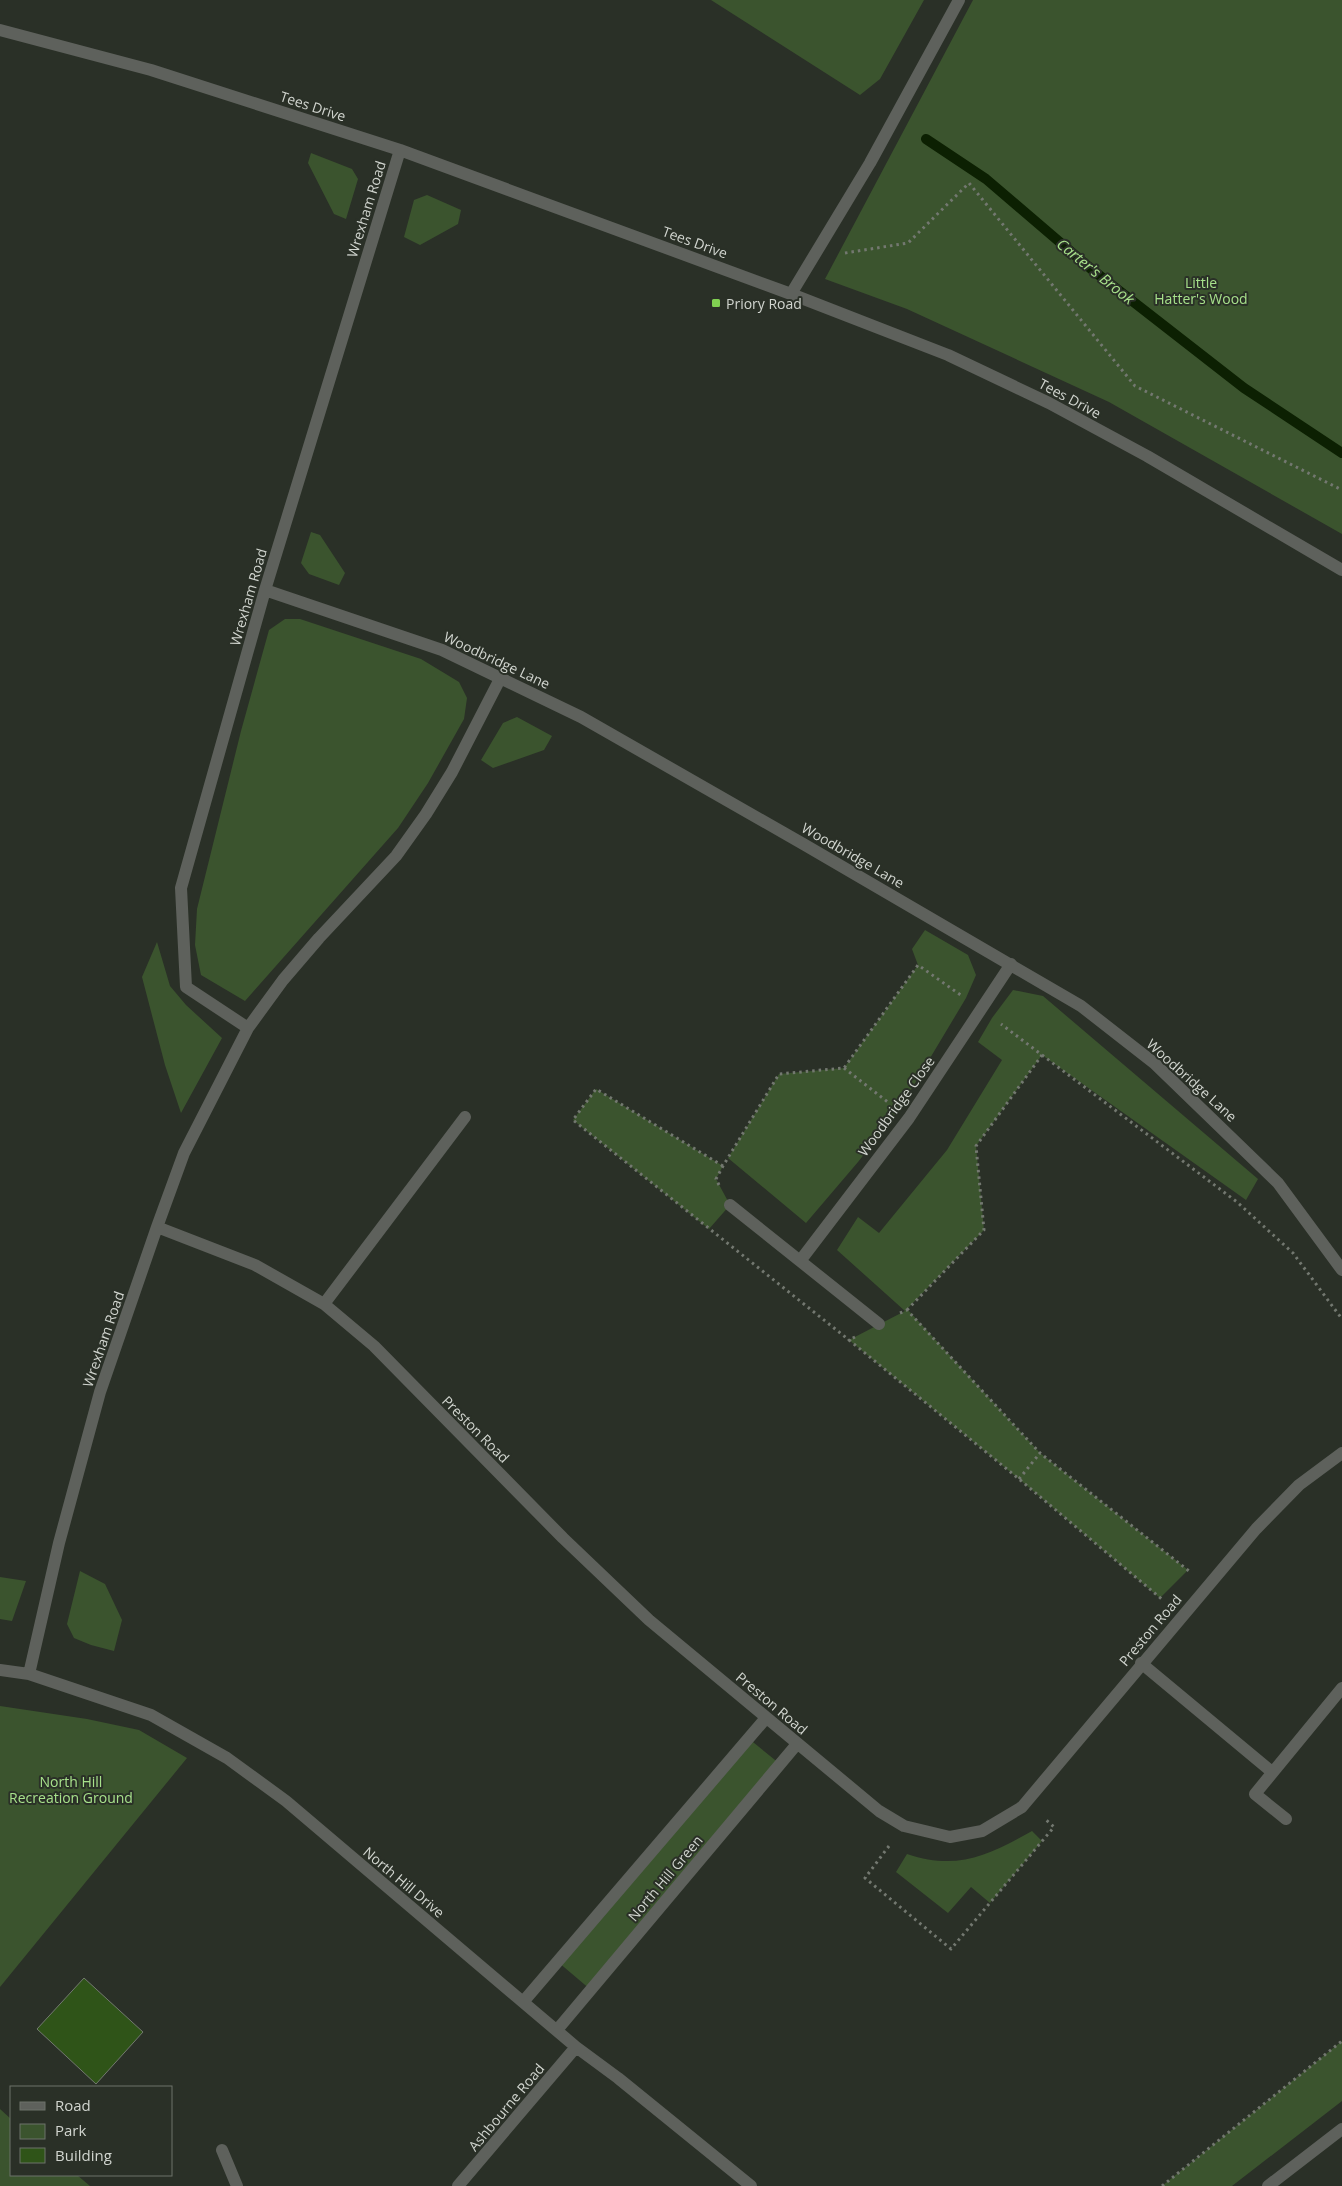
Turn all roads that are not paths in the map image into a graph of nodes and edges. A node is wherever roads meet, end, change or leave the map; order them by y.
1 (959, 0) edge
2 (0, 30) edge
3 (400, 150) junction
4 (791, 294) junction
5 (1342, 570) edge
6 (265, 590) junction
7 (501, 677) junction
8 (1011, 964) junction
9 (248, 1028) junction
10 (465, 1117) dead end
11 (730, 1205) dead end
12 (157, 1227) junction
13 (800, 1261) junction
14 (1342, 1270) edge
15 (324, 1304) junction
16 (879, 1324) road end
17 (1342, 1454) edge
18 (1141, 1664) junction
19 (0, 1670) edge
20 (29, 1674) junction
21 (1342, 1688) edge
22 (766, 1718) junction
23 (797, 1744) junction
24 (1272, 1772) junction
25 (1286, 1819) dead end
26 (524, 2002) junction
27 (556, 2030) junction
28 (576, 2047) junction
29 (1342, 2129) edge
30 (222, 2150) dead end
31 (237, 2186) edge
32 (458, 2186) edge
33 (751, 2186) edge
34 (1268, 2186) edge

1 - 4 street
2 - 3 street, Tees Drive
3 - 4 street, Tees Drive
3 - 6 street, Wrexham Road
4 - 5 street, Tees Drive
6 - 7 street, Woodbridge Lane
6 - 9 street, Wrexham Road
7 - 8 street, Woodbridge Lane
7 - 9 street, Wrexham Road
8 - 13 street, Woodbridge Close
8 - 14 street, Woodbridge Lane
9 - 12 street, Wrexham Road
10 - 15 street
11 - 13 street
12 - 15 street, Preston Road
12 - 20 street, Wrexham Road
13 - 16 street
15 - 22 street, Preston Road
17 - 18 street, Preston Road
18 - 23 street, Preston Road
18 - 24 street
19 - 20 street, North Hill Drive
20 - 26 street, North Hill Drive
21 - 24 street
22 - 23 street, Preston Road
22 - 26 street, North Hill Green
23 - 27 street, North Hill Green
24 - 25 street
26 - 27 street, North Hill Drive
27 - 28 street, North Hill Drive
28 - 32 street, Ashbourne Road
28 - 33 street, North Hill Drive
29 - 34 street
30 - 31 street

